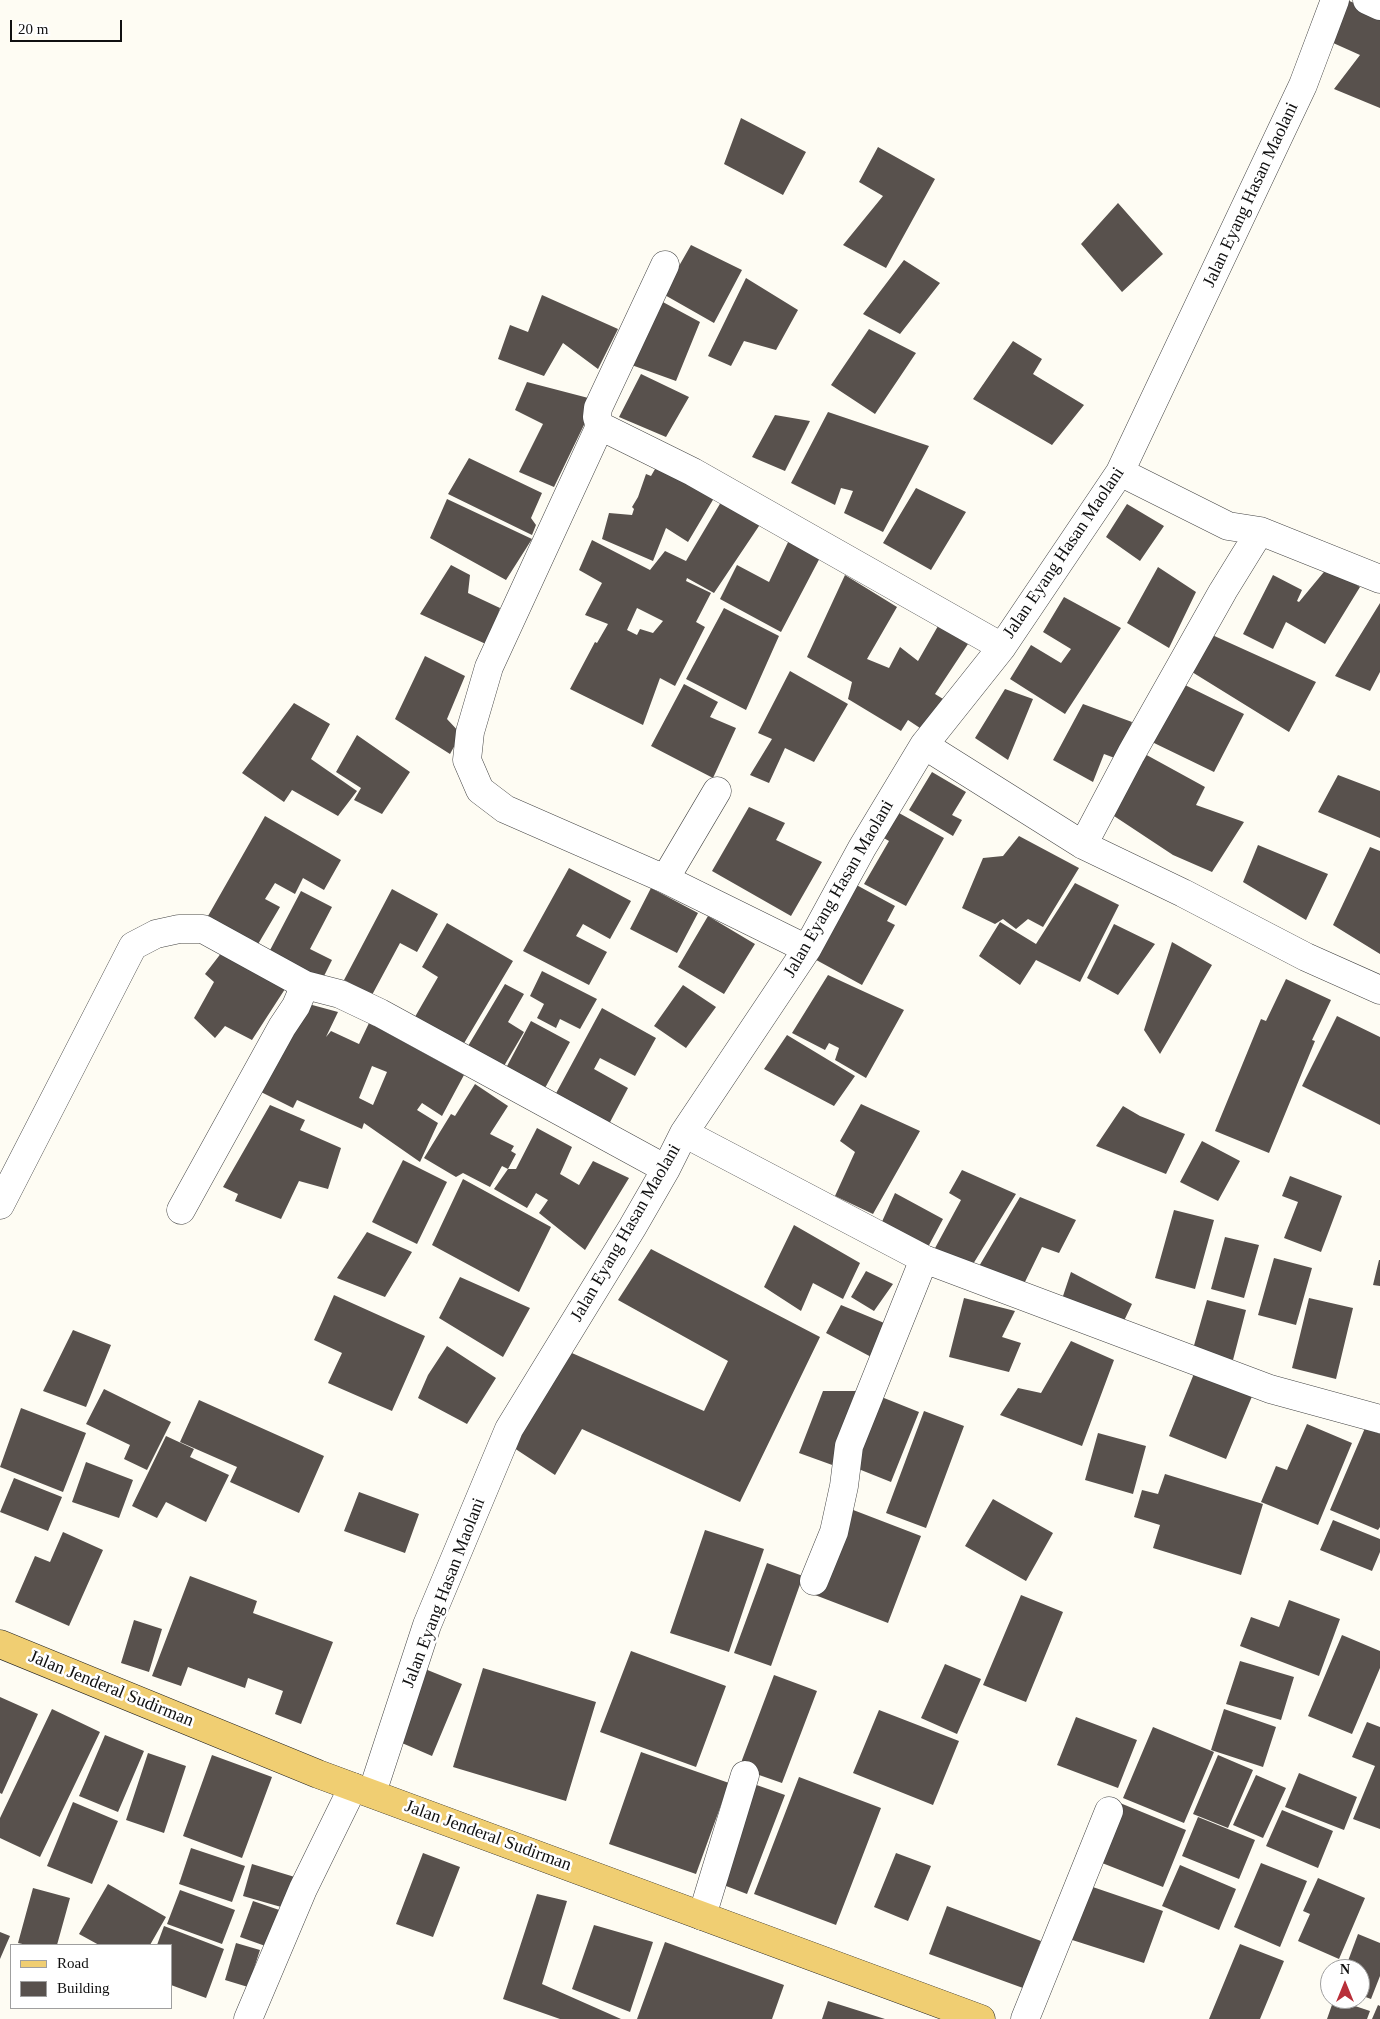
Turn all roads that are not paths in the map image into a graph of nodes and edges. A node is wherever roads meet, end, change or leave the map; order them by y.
1 (1334, 0) edge
2 (1367, 0) edge
3 (1380, 6) edge
4 (665, 265) dead end
5 (600, 426) junction
6 (1120, 472) junction
7 (1260, 531) junction
8 (1380, 579) edge
9 (1002, 647) junction
10 (924, 745) junction
11 (717, 791) dead end
12 (1083, 844) junction
13 (665, 879) junction
14 (806, 949) junction
15 (305, 985) junction
16 (1380, 990) edge
17 (684, 1133) junction
18 (666, 1169) junction
19 (0, 1205) edge
20 (180, 1210) dead end
21 (924, 1259) junction
22 (1380, 1418) edge
23 (814, 1582) dead end
24 (0, 1644) edge
25 (745, 1775) dead end
26 (362, 1790) junction
27 (1109, 1812) dead end
28 (702, 1916) junction
29 (248, 2019) edge
30 (981, 2019) edge
31 (1025, 2019) edge

1 - 6 street, Jalan Eyang Hasan Maolani
2 - 3 street
4 - 5 street
5 - 9 street
5 - 13 street
6 - 7 street
6 - 9 street, Jalan Eyang Hasan Maolani
7 - 8 street
7 - 12 street
9 - 10 street, Jalan Eyang Hasan Maolani
10 - 12 street
10 - 14 street, Jalan Eyang Hasan Maolani
11 - 13 street
12 - 16 street
13 - 14 street
14 - 17 street, Jalan Eyang Hasan Maolani
15 - 18 street
15 - 19 street
15 - 20 street
17 - 18 street, Jalan Eyang Hasan Maolani
17 - 21 street
18 - 26 street, Jalan Eyang Hasan Maolani
21 - 22 street
21 - 23 street
24 - 26 main road, Jalan Jenderal Sudirman
25 - 28 street
26 - 28 main road, Jalan Jenderal Sudirman
26 - 29 street, Jalan Eyang Hasan Maolani
27 - 31 street
28 - 30 main road, Jalan Jenderal Sudirman

